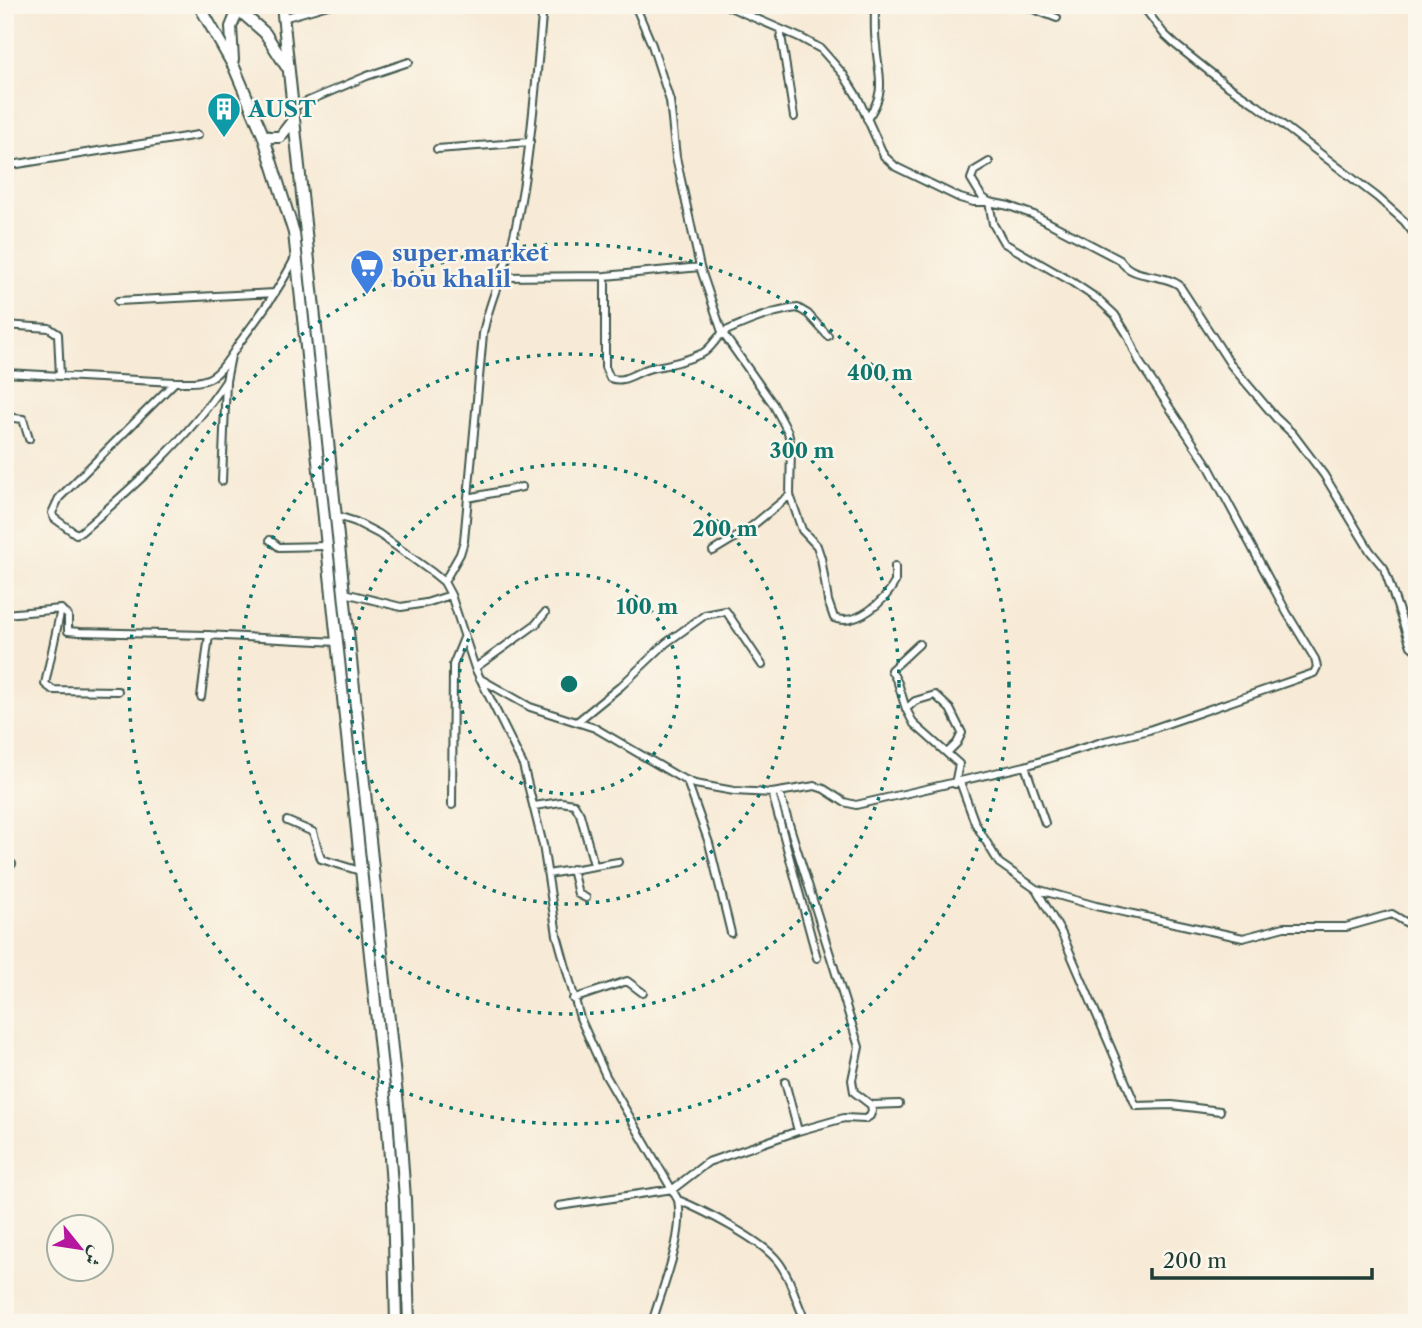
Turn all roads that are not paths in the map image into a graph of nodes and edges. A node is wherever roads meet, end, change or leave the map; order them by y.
1 (200, 5) edge
2 (282, 5) edge
3 (328, 5) edge
4 (543, 5) edge
5 (635, 5) edge
6 (725, 5) edge
7 (875, 5) edge
8 (1023, 5) edge
9 (1142, 5) edge
10 (237, 6) edge
11 (283, 18) junction
12 (1058, 18) dead end
13 (257, 24) junction
14 (780, 29) junction
15 (231, 43) junction
16 (409, 62) dead end
17 (234, 67) junction
18 (288, 68) junction
19 (294, 113) junction
20 (794, 117) dead end
21 (867, 119) junction
22 (198, 135) dead end
23 (263, 135) junction
24 (530, 142) junction
25 (437, 149) dead end
26 (989, 162) dead end
27 (5, 166) edge
28 (989, 202) junction
29 (1417, 238) edge
30 (296, 257) junction
31 (700, 267) junction
32 (605, 276) junction
33 (500, 277) junction
34 (275, 293) junction
35 (118, 301) dead end
36 (5, 326) edge
37 (722, 332) junction
38 (828, 336) dead end
39 (232, 354) junction
40 (5, 373) edge
41 (60, 376) junction
42 (226, 381) junction
43 (175, 382) junction
44 (5, 417) edge
45 (29, 439) dead end
46 (222, 481) dead end
47 (522, 487) dead end
48 (790, 495) junction
49 (468, 498) junction
50 (335, 515) junction
51 (270, 540) dead end
52 (326, 546) junction
53 (713, 551) dead end
54 (895, 566) dead end
55 (444, 582) junction
56 (345, 593) junction
57 (452, 595) junction
58 (61, 609) junction
59 (545, 613) dead end
60 (5, 614) edge
61 (209, 635) junction
62 (464, 638) junction
63 (337, 642) junction
64 (919, 643) dead end
65 (1417, 651) edge
66 (762, 665) dead end
67 (475, 668) junction
68 (480, 678) junction
69 (118, 691) dead end
70 (201, 697) dead end
71 (906, 709) junction
72 (578, 721) junction
73 (947, 753) junction
74 (1025, 766) junction
75 (687, 781) junction
76 (958, 783) junction
77 (776, 793) junction
78 (452, 805) dead end
79 (534, 806) junction
80 (287, 821) dead end
81 (1045, 823) dead end
82 (618, 862) dead end
83 (594, 865) junction
84 (572, 869) junction
85 (360, 871) junction
86 (548, 874) junction
87 (1036, 889) junction
88 (586, 898) dead end
89 (1417, 929) edge
90 (731, 933) dead end
91 (817, 958) dead end
92 (643, 993) dead end
93 (573, 999) junction
94 (785, 1082) dead end
95 (899, 1104) dead end
96 (871, 1105) junction
97 (1220, 1111) dead end
98 (798, 1131) junction
99 (673, 1189) junction
100 (678, 1200) junction
101 (559, 1206) dead end
102 (802, 1313) dead end
103 (396, 1323) edge
104 (409, 1323) edge
105 (652, 1323) edge

1 - 17 highway
2 - 11 highway
3 - 11 street
4 - 24 street
5 - 31 street
6 - 14 street
7 - 21 street
8 - 12 street
9 - 29 street
10 - 13 highway
10 - 15 highway
11 - 18 highway
13 - 15 highway
13 - 18 highway
14 - 20 street
14 - 21 street
15 - 17 highway
16 - 19 street
17 - 23 highway
18 - 19 highway
19 - 23 highway
19 - 50 highway
21 - 28 street
22 - 27 street
23 - 30 highway
24 - 25 street
24 - 33 street
26 - 28 street
28 - 65 street
28 - 74 street
30 - 34 street
30 - 52 highway
31 - 32 street
31 - 37 street
32 - 33 street
32 - 37 street
33 - 49 street
34 - 35 street
34 - 39 street
36 - 41 street
37 - 38 street
37 - 48 street
39 - 42 street
39 - 43 street
40 - 41 street
41 - 43 street
42 - 43 street
42 - 46 street
44 - 45 street
47 - 49 street
48 - 53 street
48 - 54 street
49 - 55 street
50 - 55 street
50 - 56 highway
51 - 52 street
52 - 63 highway
55 - 57 street
56 - 57 street
56 - 104 highway
57 - 62 street
58 - 60 street
58 - 61 street
58 - 69 street
59 - 67 street
61 - 63 street
61 - 70 street
62 - 67 street
62 - 78 street
63 - 85 highway
64 - 71 street
66 - 72 street
67 - 68 street
68 - 72 street
68 - 79 street
71 - 73 street
71 - 73 street
72 - 75 street
73 - 76 street
74 - 76 street
74 - 81 street
75 - 77 street
75 - 90 street
76 - 77 street
76 - 87 street
77 - 91 street
77 - 96 street
79 - 83 street
79 - 86 street
80 - 85 street
82 - 83 street
83 - 84 street
84 - 86 street
84 - 88 street
85 - 103 highway
86 - 93 street
87 - 89 street
87 - 97 street
92 - 93 street
93 - 99 street
94 - 98 street
95 - 96 street
96 - 98 street
98 - 99 street
99 - 100 street
99 - 101 street
100 - 102 street
100 - 105 street

